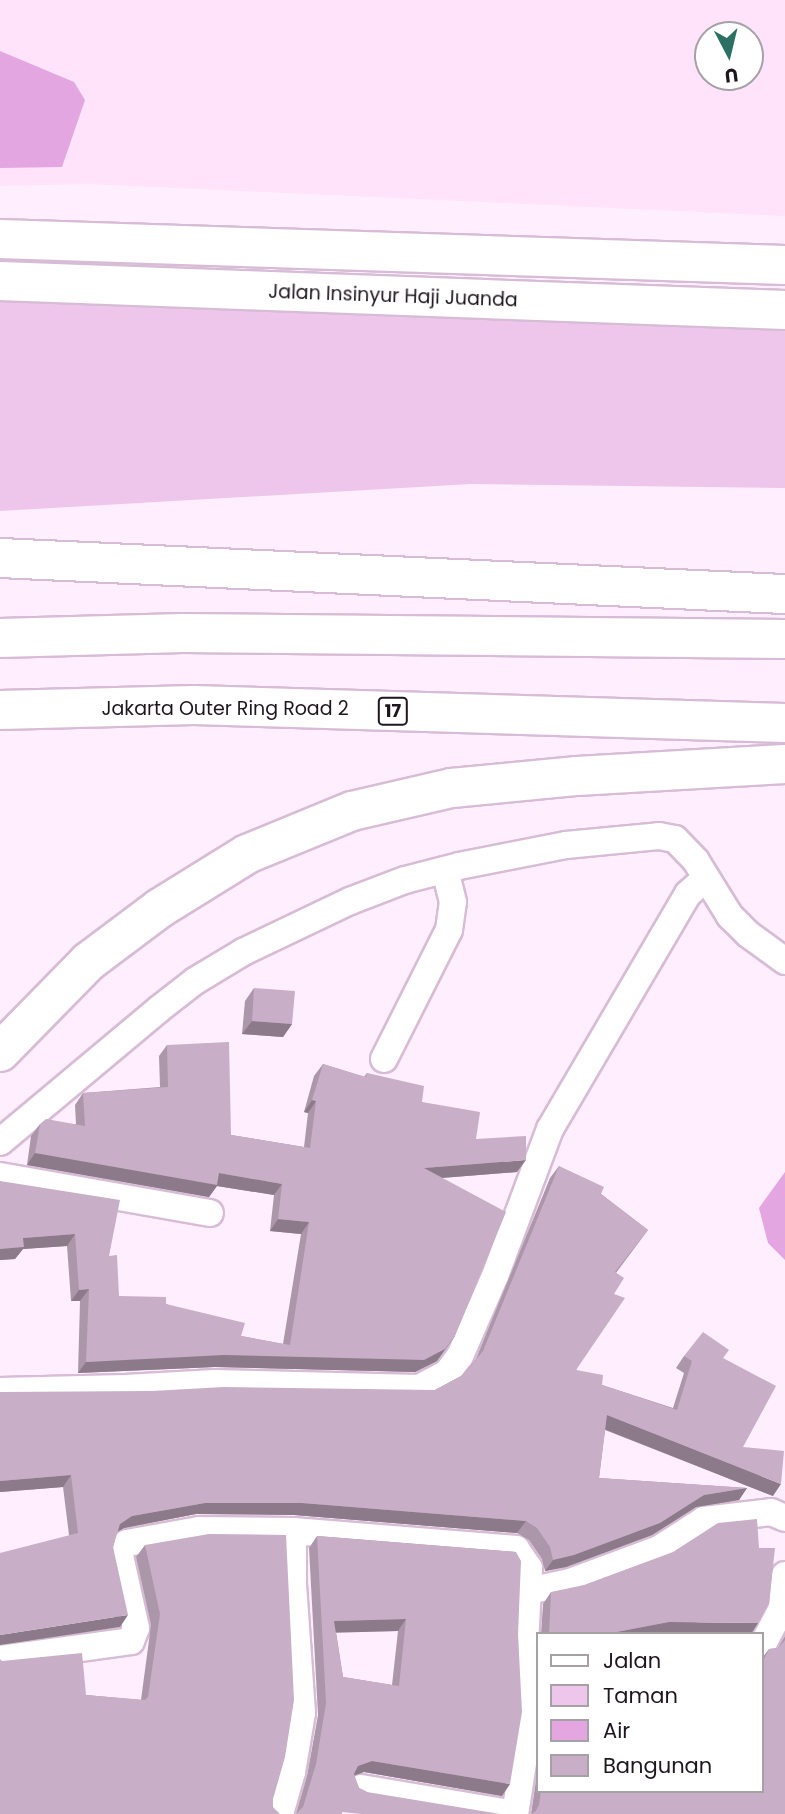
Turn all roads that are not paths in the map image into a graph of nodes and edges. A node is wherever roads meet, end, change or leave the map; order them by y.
1 (0, 239) edge
2 (785, 265) edge
3 (0, 281) edge
4 (785, 310) edge
5 (0, 558) edge
6 (785, 594) edge
7 (0, 638) edge
8 (785, 639) edge
9 (0, 710) edge
10 (785, 723) edge
11 (785, 764) edge
12 (445, 870) junction
13 (706, 878) junction
14 (785, 961) edge
15 (0, 1052) edge
16 (384, 1059) dead end
17 (0, 1142) edge
18 (0, 1176) edge
19 (210, 1213) dead end
20 (0, 1391) edge
21 (785, 1518) edge
22 (293, 1531) junction
23 (785, 1575) edge
24 (528, 1591) junction
25 (764, 1642) edge
26 (0, 1659) edge
27 (361, 1788) edge
28 (279, 1814) edge
29 (515, 1814) edge

1 - 2 highway
3 - 4 highway, Jalan Insinyur Haji Juanda
5 - 6 highway
7 - 8 highway
9 - 10 highway, Jakarta Outer Ring Road 2 / 17
11 - 15 highway
12 - 13 street
12 - 16 street
12 - 17 street
13 - 14 street
13 - 20 street
18 - 19 street
21 - 24 street
22 - 24 street
22 - 26 street
22 - 28 street
23 - 25 street
24 - 29 street
27 - 29 street

